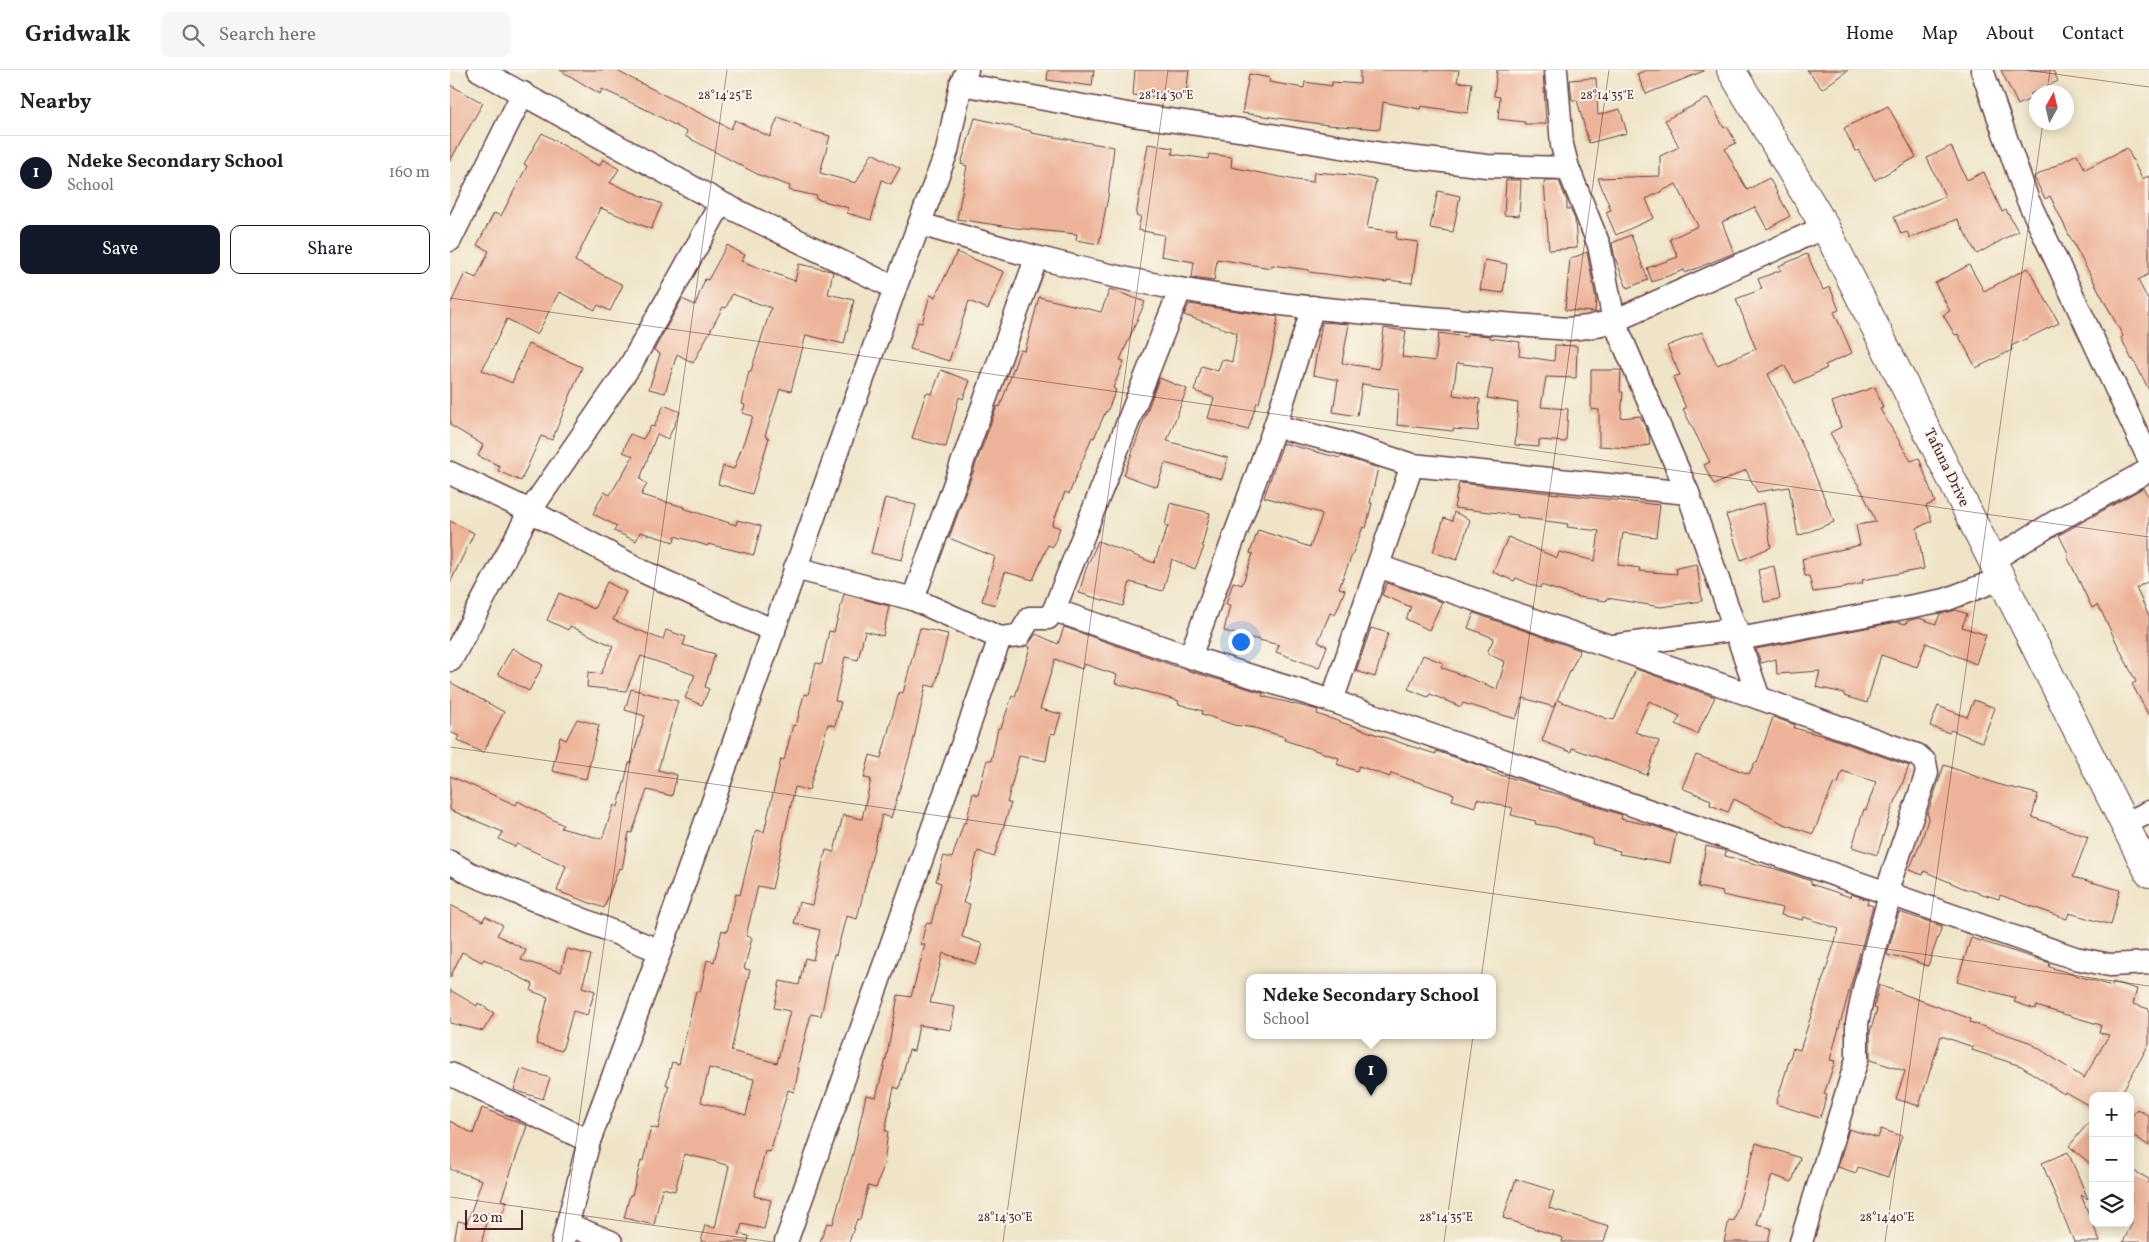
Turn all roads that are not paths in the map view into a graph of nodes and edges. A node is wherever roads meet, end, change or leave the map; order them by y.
1 (479, 70) edge
2 (1556, 70) edge
3 (1731, 70) edge
4 (1982, 70) edge
5 (964, 75) edge
6 (523, 93) junction
7 (1568, 168) junction
8 (720, 203) junction
9 (920, 224) junction
10 (1825, 227) junction
11 (450, 240) edge
12 (1036, 259) junction
13 (895, 288) junction
14 (1180, 290) junction
15 (1313, 307) junction
16 (1614, 321) junction
17 (1275, 426) junction
18 (2149, 459) edge
19 (1412, 466) junction
20 (2149, 470) edge
21 (450, 473) edge
22 (1688, 493) junction
23 (530, 511) junction
24 (1378, 566) junction
25 (795, 568) junction
26 (1996, 570) junction
27 (913, 599) junction
28 (1054, 610) junction
29 (774, 631) junction
30 (1738, 634) junction
31 (1000, 638) junction
32 (1608, 647) junction
33 (1190, 657) junction
34 (451, 660) edge
35 (1759, 698) junction
36 (1332, 701) junction
37 (2137, 818) edge
38 (450, 862) edge
39 (2149, 873) edge
40 (1888, 894) junction
41 (660, 951) junction
42 (2149, 963) edge
43 (450, 1074) edge
44 (589, 1141) junction
45 (566, 1234) edge
46 (611, 1242) edge
47 (786, 1242) edge
48 (1801, 1242) edge

1 - 6 street
2 - 7 street
3 - 10 main road, Tafuna Drive
4 - 18 street
5 - 7 street
5 - 9 street
6 - 8 street
6 - 11 street
7 - 16 street
8 - 13 street
8 - 23 street
9 - 12 street
9 - 13 street
10 - 16 street
10 - 26 main road, Tafuna Drive
12 - 14 street
12 - 27 street
13 - 25 street
14 - 15 street
14 - 28 street
15 - 16 street
15 - 17 street
16 - 22 street
17 - 19 street
17 - 33 street
19 - 22 street
19 - 24 street
20 - 26 street
21 - 23 street
22 - 30 street
23 - 29 street
23 - 34 street
24 - 32 street
24 - 36 street
25 - 27 street
25 - 29 street
26 - 30 street
26 - 37 main road, Tafuna Drive
27 - 31 street
28 - 31 street
28 - 33 street
29 - 41 street
30 - 32 street
30 - 35 street
31 - 47 street
32 - 35 street
33 - 36 street
35 - 40 street
36 - 40 street
37 - 39 main road, Tafuna Drive
38 - 41 street
40 - 42 street
40 - 48 street
41 - 44 street
43 - 44 street
44 - 45 street
45 - 46 street

